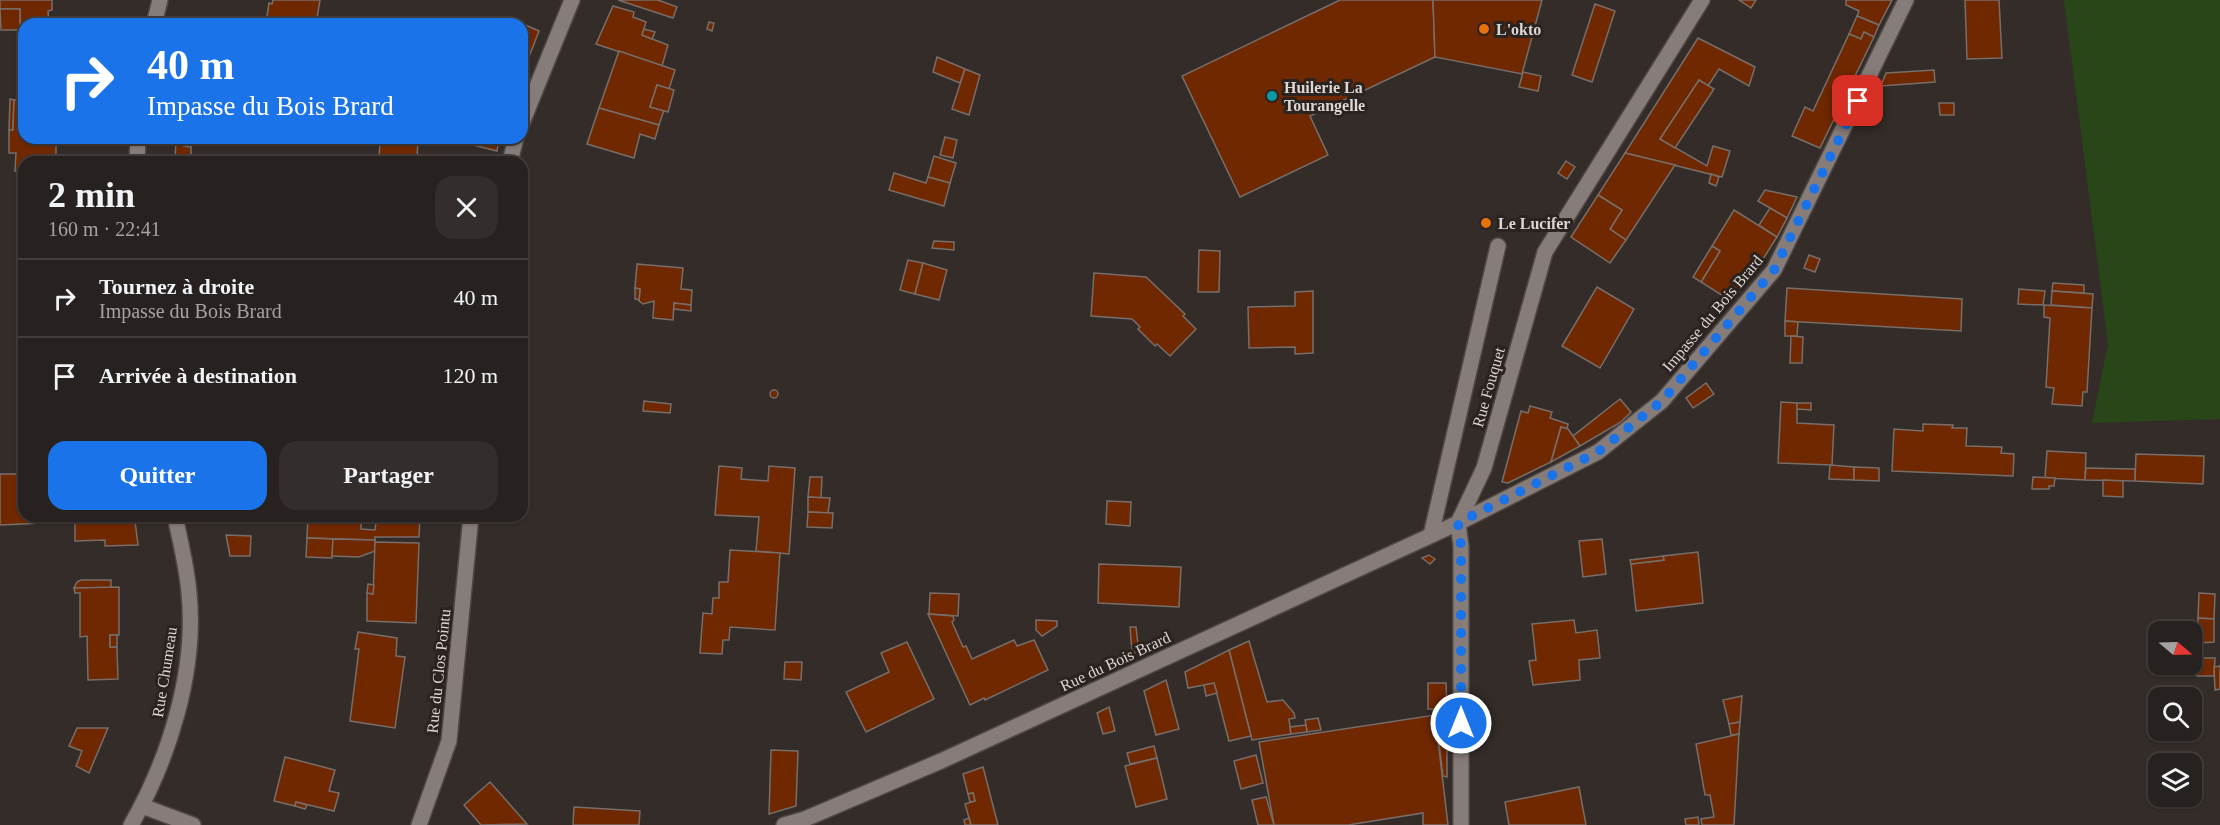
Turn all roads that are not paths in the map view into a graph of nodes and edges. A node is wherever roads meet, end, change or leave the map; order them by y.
1 (160, 0) edge
2 (572, 0) edge
3 (1702, 0) edge
4 (1906, 0) edge
5 (155, 18) edge
6 (528, 108) edge
7 (1498, 246) dead end
8 (176, 522) edge
9 (470, 522) edge
10 (1458, 523) junction
11 (1431, 535) junction
12 (142, 806) junction
13 (131, 825) edge
14 (193, 825) edge
15 (419, 825) edge
16 (784, 825) edge
17 (1461, 825) edge

1 - 5 street
2 - 6 street
3 - 10 street, Rue Fouquet
4 - 10 street, Impasse du Bois Brard
7 - 11 street
8 - 12 street, Rue Chumeau
9 - 15 street, Rue du Clos Pointu
10 - 11 street, Rue du Bois Brard
10 - 17 street
11 - 16 street, Rue du Bois Brard
12 - 13 street, Rue Chumeau
12 - 14 street

